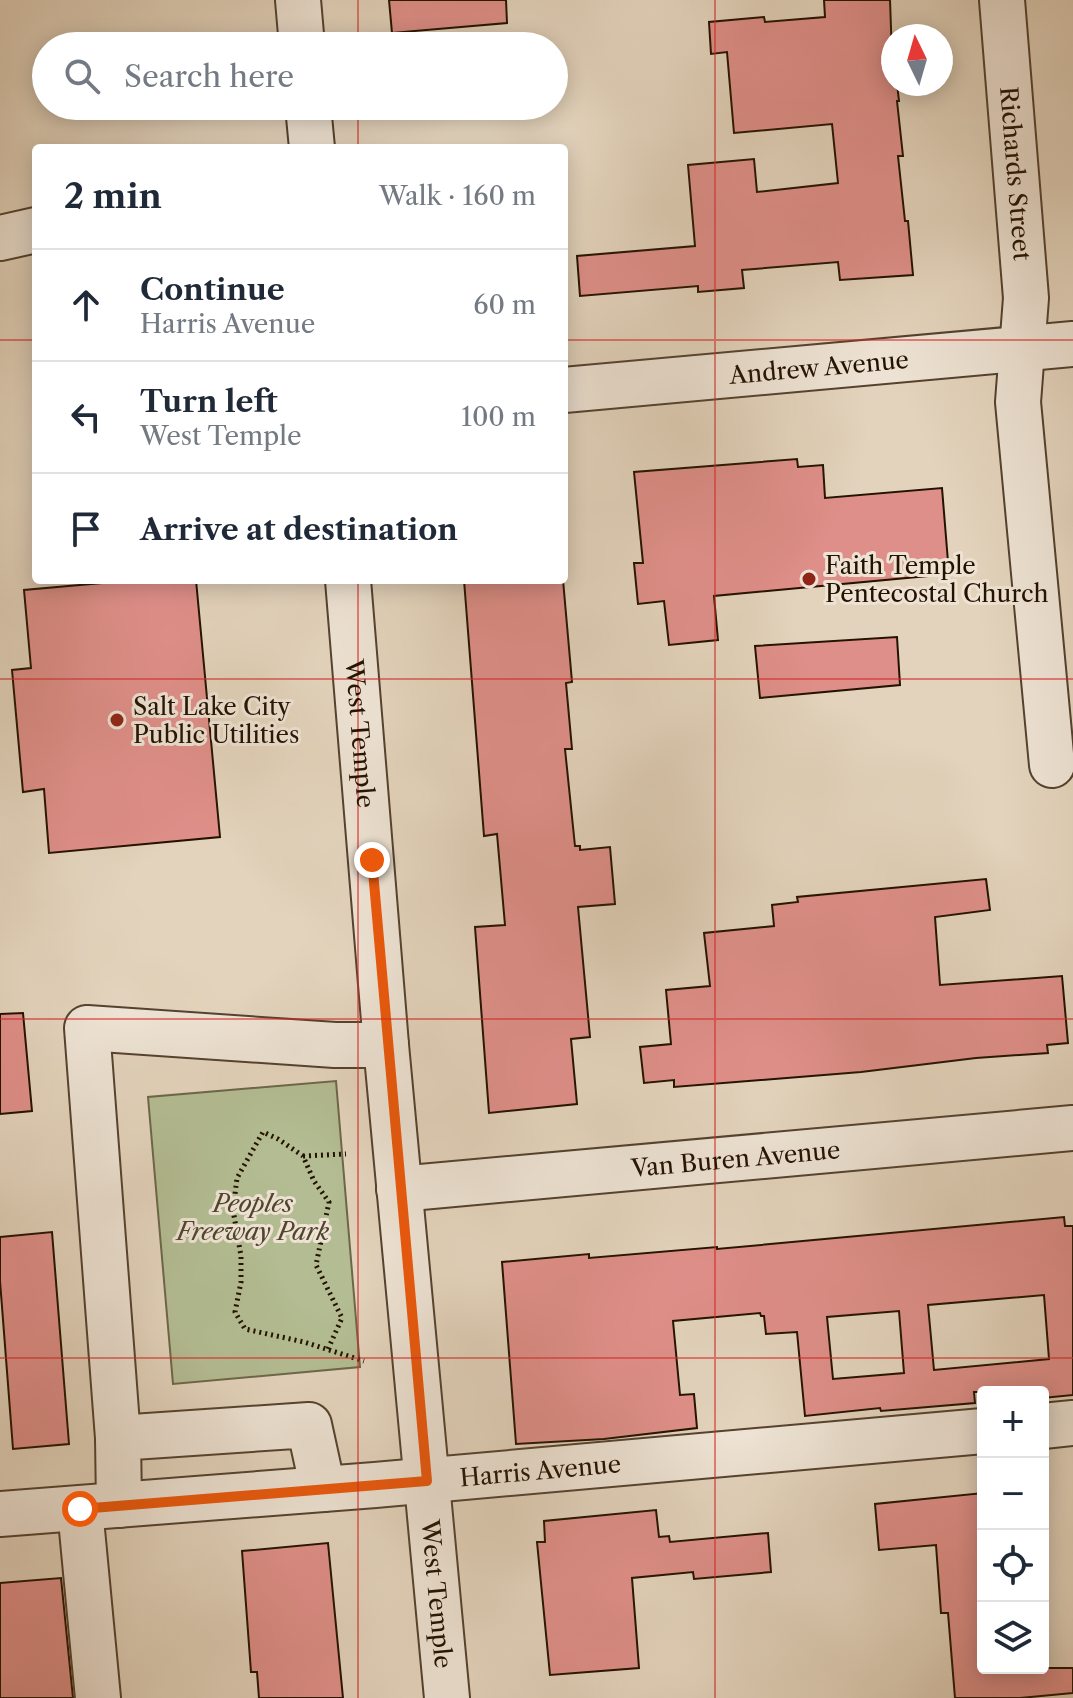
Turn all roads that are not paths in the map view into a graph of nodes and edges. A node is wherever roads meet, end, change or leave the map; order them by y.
1 (298, 0) edge
2 (1002, 0) edge
3 (301, 32) edge
4 (309, 120) edge
5 (312, 144) edge
6 (32, 231) edge
7 (0, 238) edge
8 (1073, 344) edge
9 (1023, 348) junction
10 (568, 390) edge
11 (348, 584) edge
12 (1052, 765) dead end
13 (386, 1045) junction
14 (1073, 1128) edge
15 (399, 1189) junction
16 (1073, 1423) edge
17 (1049, 1425) edge
18 (977, 1432) edge
19 (118, 1438) junction
20 (427, 1481) junction
21 (323, 1489) junction
22 (100, 1507) junction
23 (0, 1514) edge
24 (98, 1698) edge
25 (447, 1698) edge

1 - 3 street
2 - 9 street, Richards Street
4 - 5 street
6 - 7 street
8 - 9 street, Andrew Avenue
9 - 10 street, Andrew Avenue
9 - 12 street, Richards Street
11 - 13 street, West Temple
13 - 15 street, West Temple
13 - 19 street
14 - 15 street, Van Buren Avenue
15 - 20 street, West Temple
16 - 17 street
18 - 20 street, Harris Avenue
19 - 21 street
19 - 22 street
20 - 21 street, Harris Avenue
20 - 25 street, West Temple
21 - 22 street, Harris Avenue
22 - 23 street, Harris Avenue
22 - 24 street

